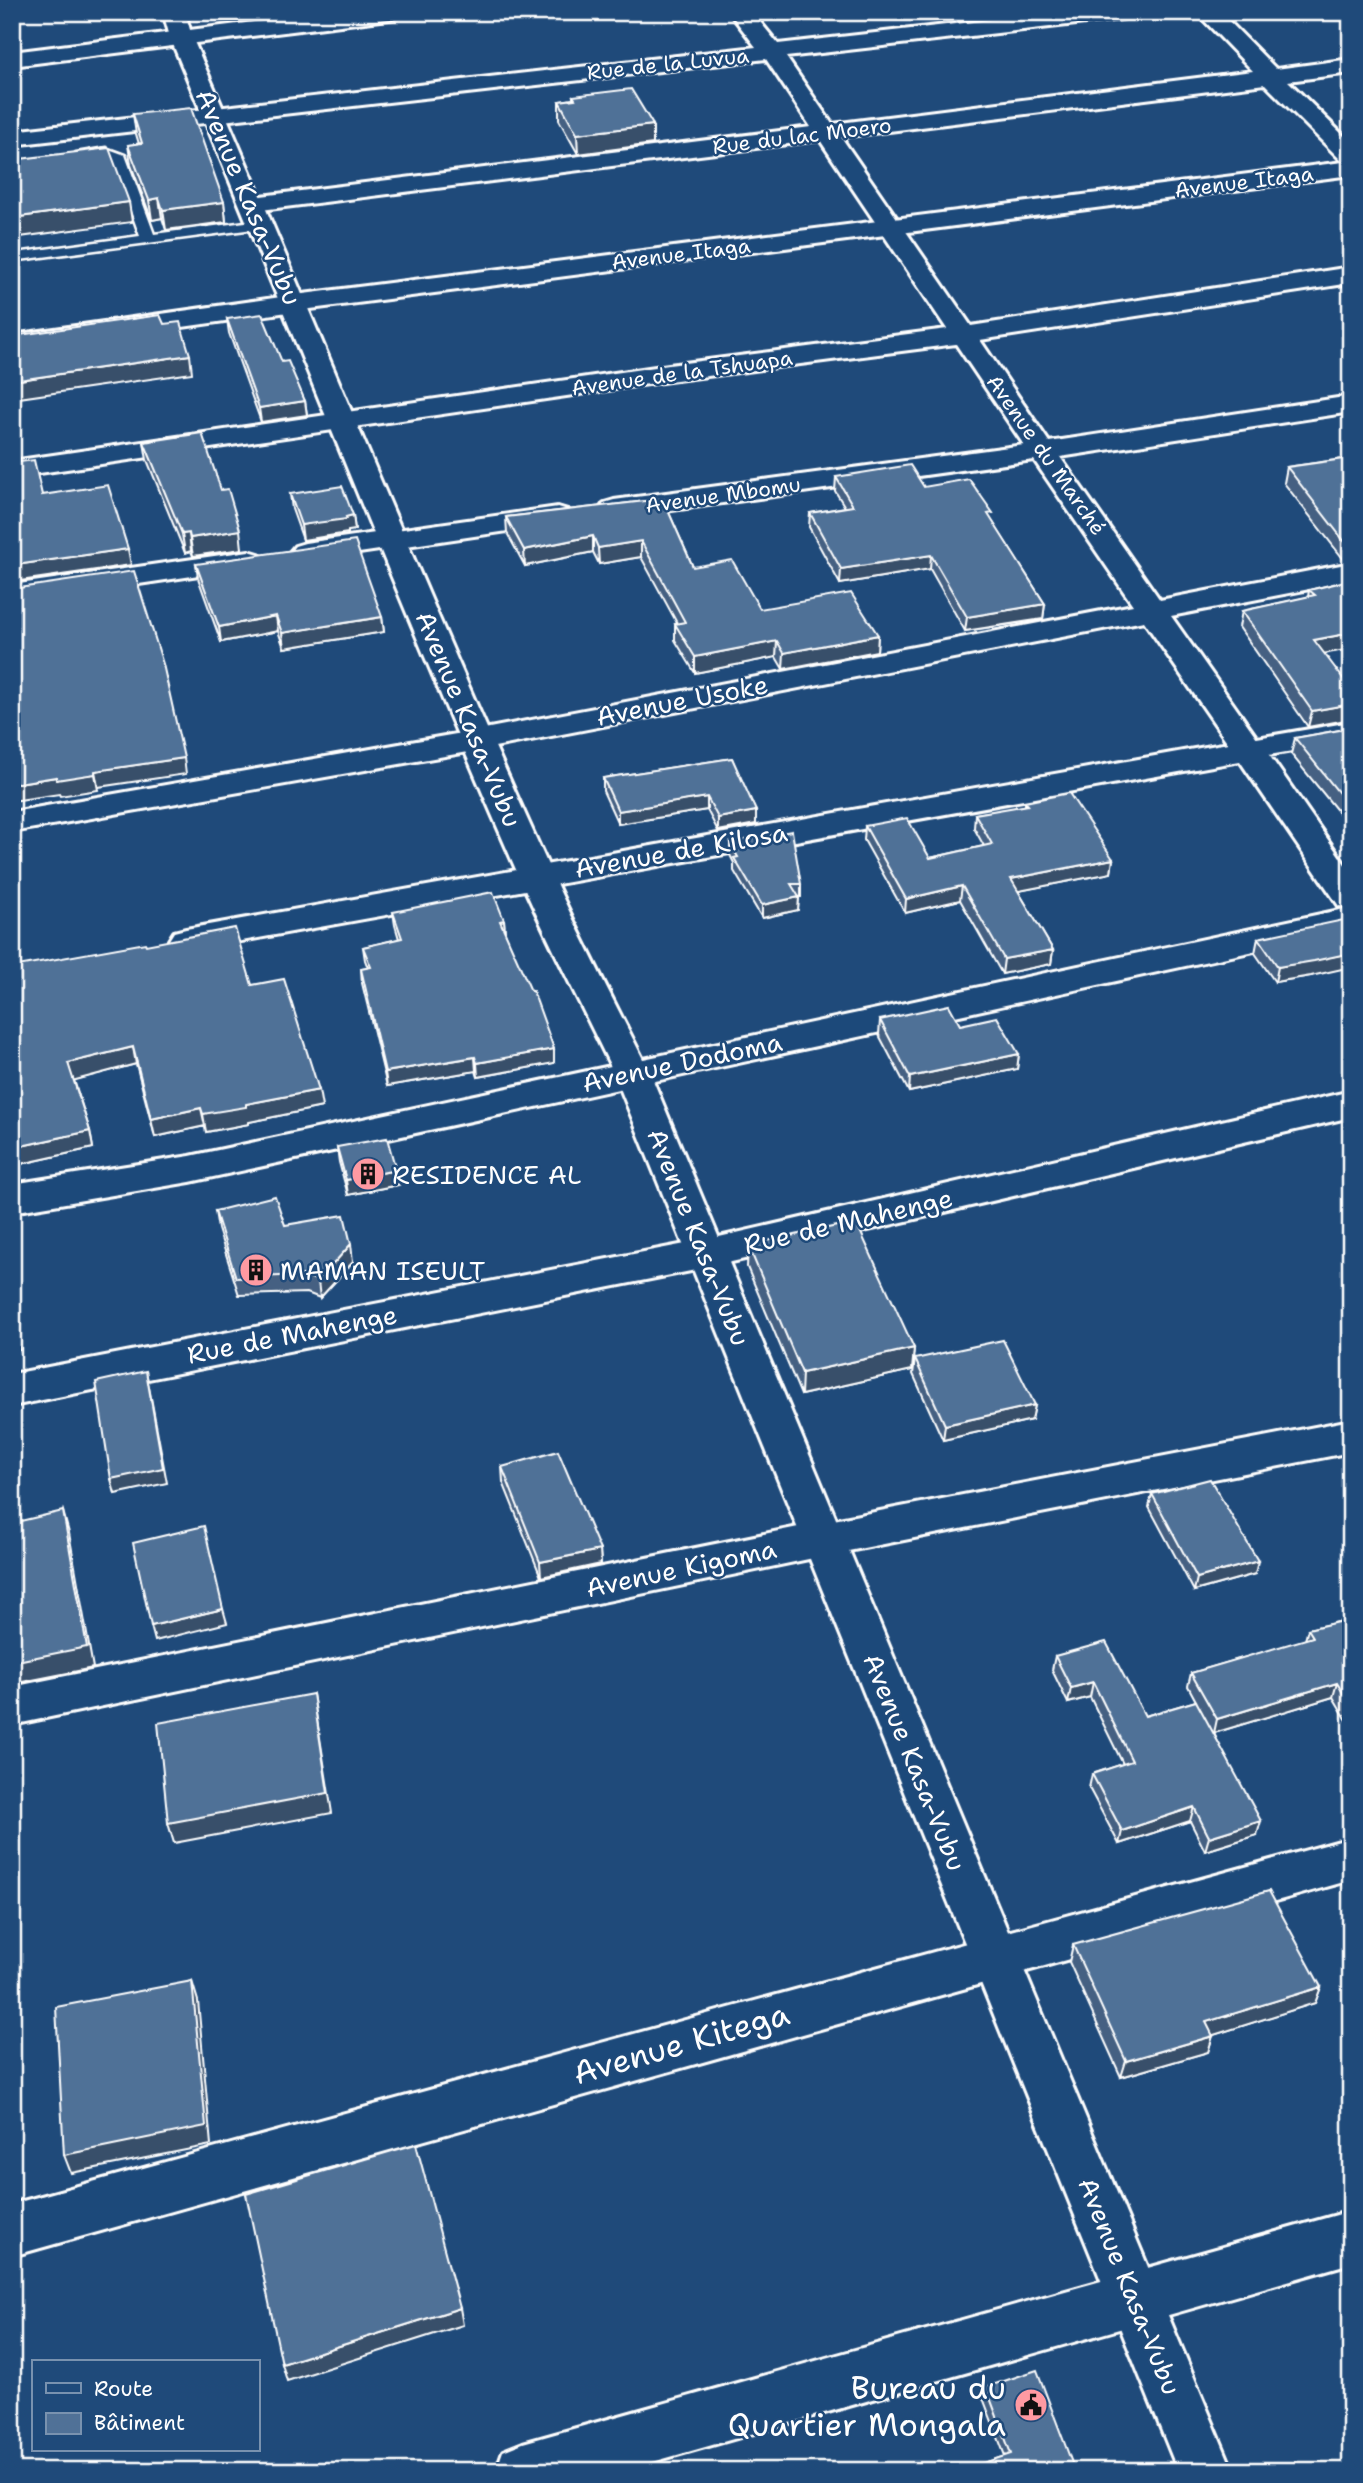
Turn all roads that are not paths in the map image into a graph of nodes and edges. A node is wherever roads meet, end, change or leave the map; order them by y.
1 (389, 12) edge
2 (740, 12) edge
3 (1121, 12) edge
4 (1207, 12) edge
5 (177, 25) edge
6 (772, 52) junction
7 (12, 59) edge
8 (1351, 66) edge
9 (1268, 76) junction
10 (214, 116) junction
11 (827, 133) junction
12 (12, 138) edge
13 (1351, 157) edge
14 (66, 158) edge
15 (1351, 167) edge
16 (257, 214) junction
17 (891, 228) junction
18 (148, 239) junction
19 (16, 257) dead end
20 (1351, 275) edge
21 (295, 303) junction
22 (964, 335) junction
23 (12, 343) edge
24 (1351, 404) edge
25 (344, 422) junction
26 (1042, 451) junction
27 (12, 469) edge
28 (391, 540) junction
29 (1351, 572) edge
30 (12, 594) edge
31 (1152, 609) junction
32 (1351, 731) edge
33 (479, 740) junction
34 (1247, 749) junction
35 (12, 822) edge
36 (536, 876) junction
37 (1351, 898) edge
38 (1351, 919) edge
39 (160, 944) edge
40 (632, 1073) junction
41 (1351, 1104) edge
42 (12, 1198) edge
43 (706, 1254) junction
44 (12, 1390) edge
45 (1351, 1436) edge
46 (823, 1539) junction
47 (12, 1706) edge
48 (1351, 1859) edge
49 (994, 1956) junction
50 (12, 2230) edge
51 (1351, 2237) edge
52 (1135, 2298) junction
53 (523, 2471) edge
54 (1206, 2471) edge

1 - 5 street
2 - 6 street, Avenue du Marché
3 - 6 street, Rue de la Luvua
4 - 9 street
5 - 7 street
5 - 10 street, Avenue Kasa-Vubu
6 - 10 street, Rue de la Luvua
6 - 11 street, Avenue du Marché
8 - 9 street, Rue du lac Moero
9 - 11 street, Rue du lac Moero
9 - 13 street
10 - 12 street, Rue de la Luvua
10 - 16 street, Avenue Kasa-Vubu
11 - 16 street, Rue du lac Moero
11 - 17 street, Avenue du Marché
14 - 18 lane
15 - 17 street, Avenue Itaga
16 - 18 lane
16 - 21 street, Avenue Kasa-Vubu
17 - 21 street, Avenue Itaga
17 - 22 street, Avenue du Marché
18 - 19 lane
20 - 22 street, Avenue de la Tshuapa
21 - 23 street, Avenue Itaga
21 - 25 street, Avenue Kasa-Vubu
22 - 25 street, Avenue de la Tshuapa
22 - 26 street, Avenue du Marché
24 - 26 street, Avenue Mbomu
25 - 27 street, Avenue de la Tshuapa
25 - 28 street, Avenue Kasa-Vubu
26 - 28 street, Avenue Mbomu
26 - 31 street, Avenue du Marché
28 - 30 street, Avenue Mbomu
28 - 33 street, Avenue Kasa-Vubu
29 - 31 street, Avenue Usoke
31 - 33 street, Avenue Usoke
31 - 34 street, Avenue du Marché
32 - 34 street, Avenue de Kilosa
33 - 35 street, Avenue Usoke
33 - 36 street, Avenue Kasa-Vubu
34 - 36 street, Avenue de Kilosa
34 - 37 street, Avenue du Marché
36 - 39 street, Avenue de Kilosa
36 - 40 street, Avenue Kasa-Vubu
38 - 40 street, Avenue Dodoma
40 - 42 street, Avenue Dodoma
40 - 43 street, Avenue Kasa-Vubu
41 - 43 street, Rue de Mahenge
43 - 44 street, Rue de Mahenge
43 - 46 street, Avenue Kasa-Vubu
45 - 46 street, Avenue Kigoma
46 - 47 street, Avenue Kigoma
46 - 49 street, Avenue Kasa-Vubu
48 - 49 street, Avenue Kitega
49 - 50 street, Avenue Kitega
49 - 52 street, Avenue Kasa-Vubu
51 - 52 street
52 - 53 street
52 - 54 street, Avenue Kasa-Vubu

